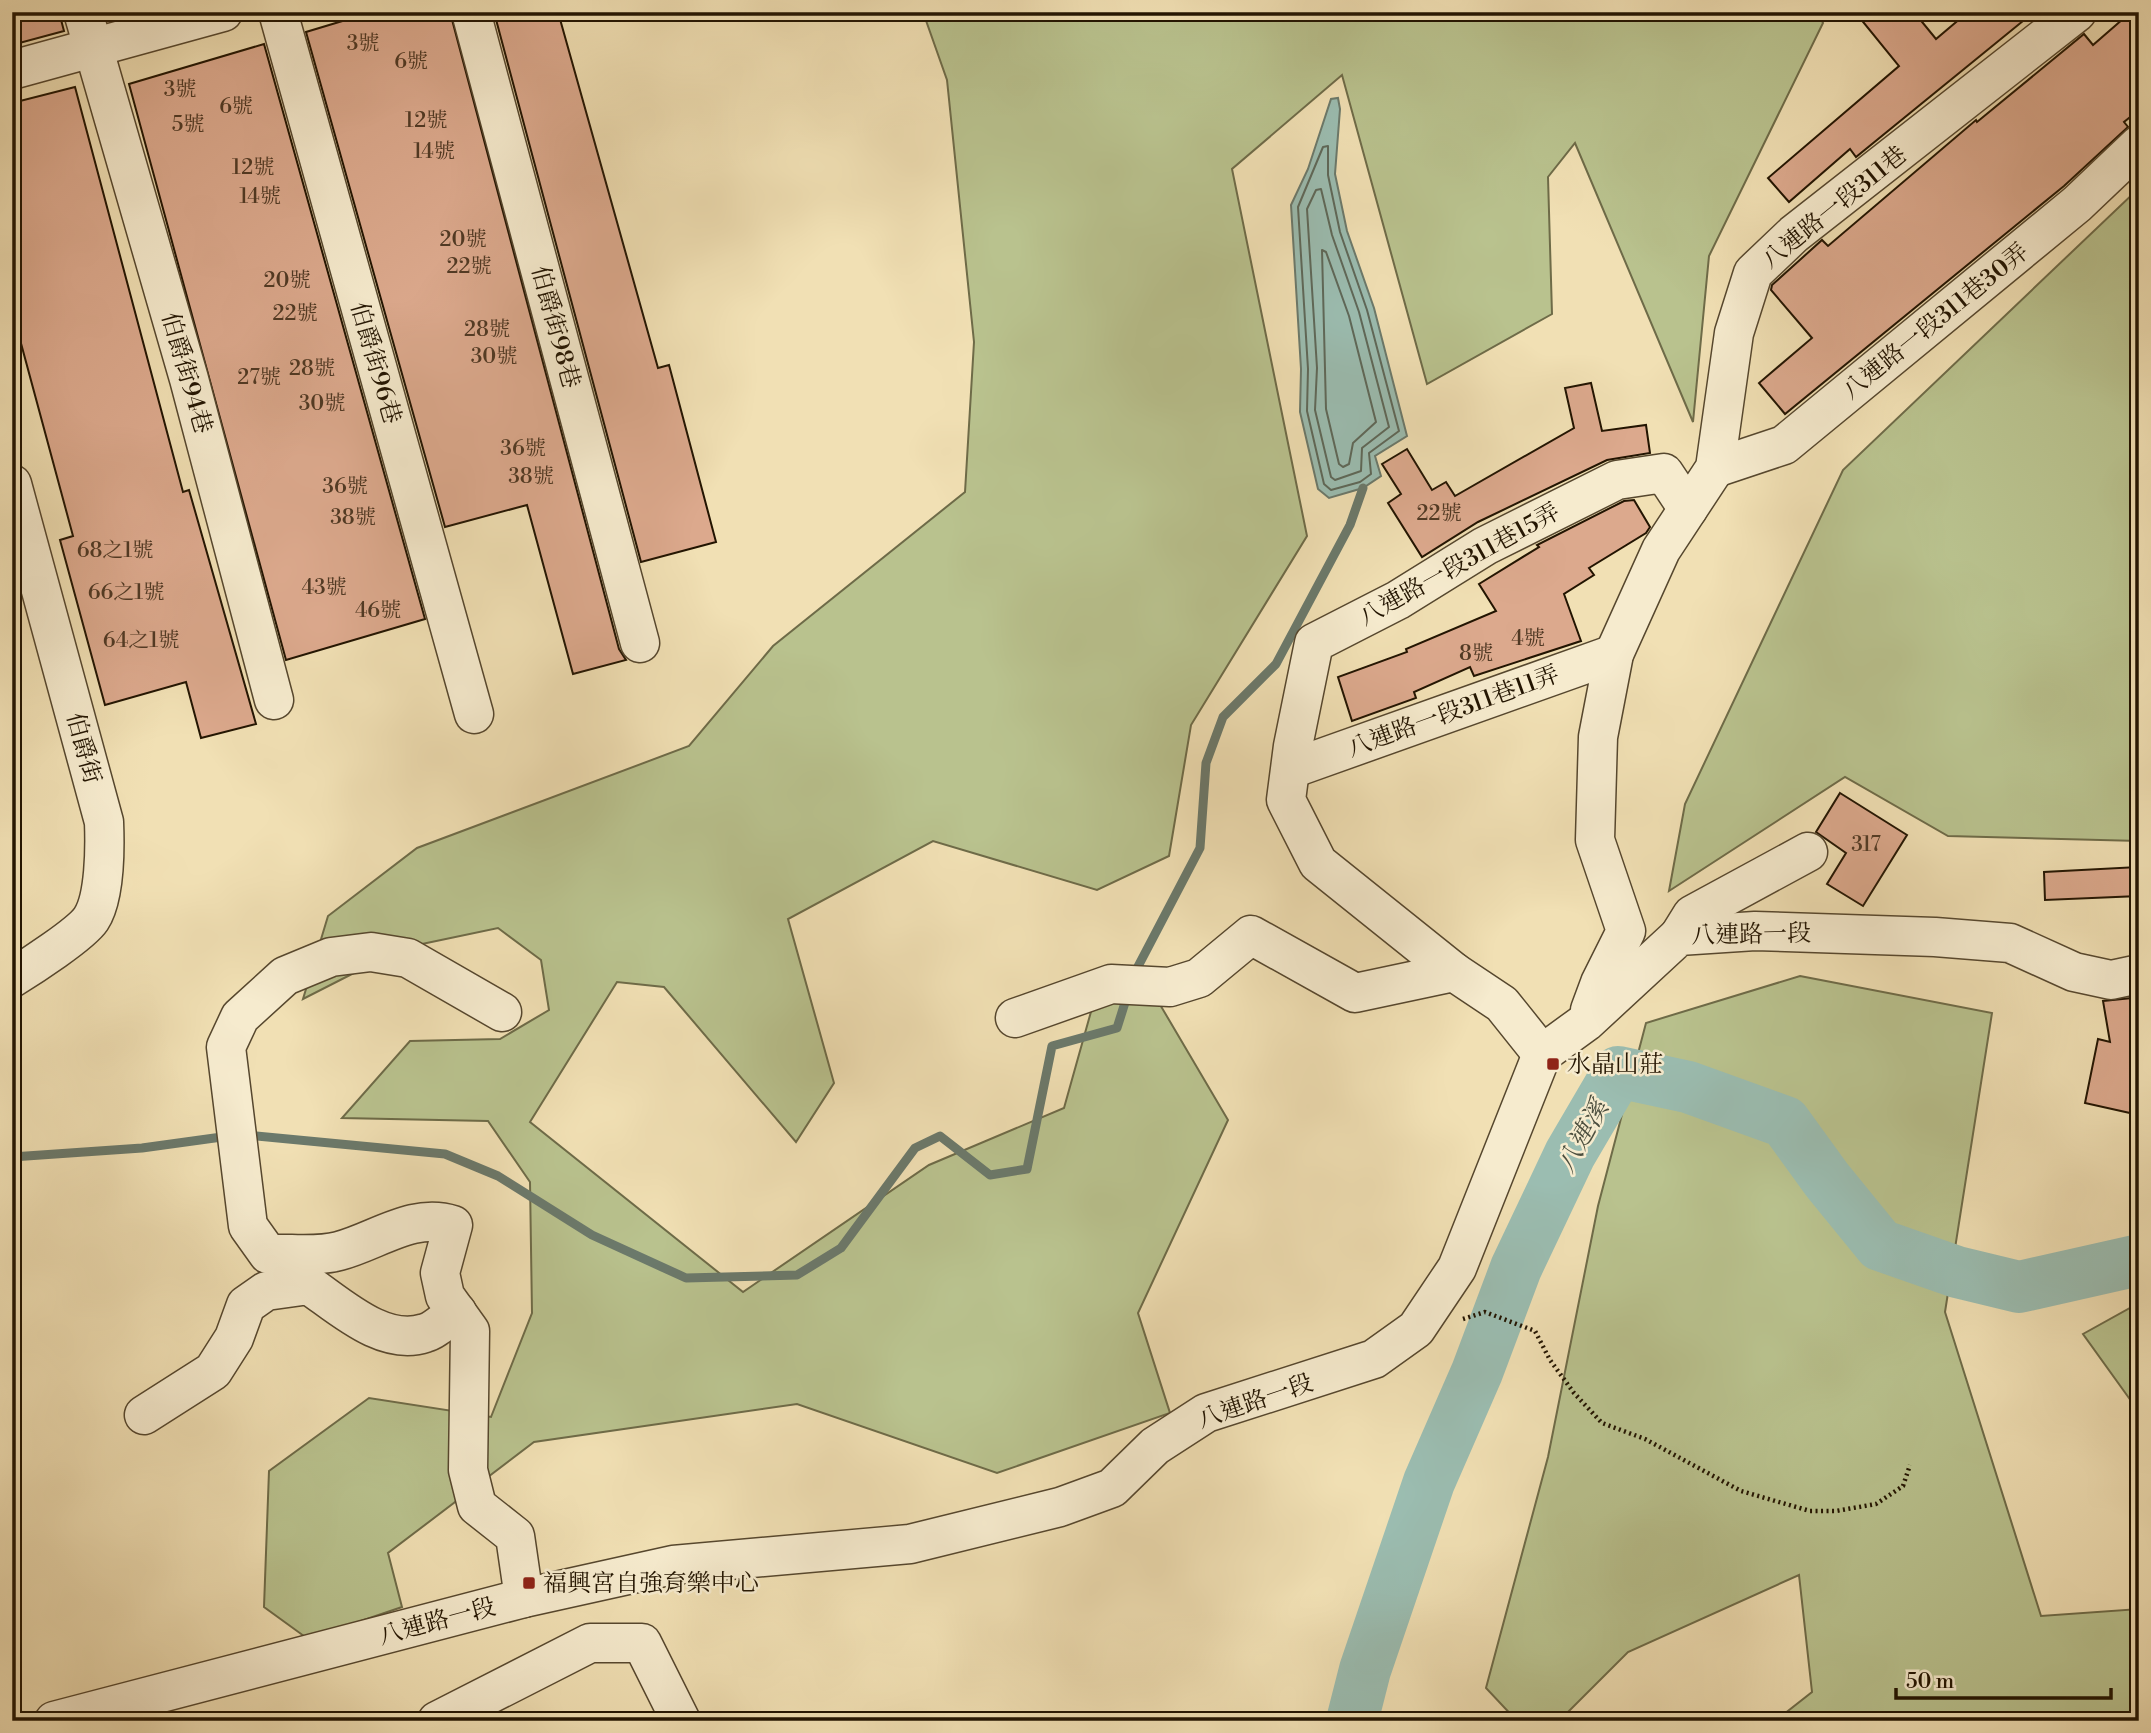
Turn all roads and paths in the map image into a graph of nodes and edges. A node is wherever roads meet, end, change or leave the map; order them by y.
1 (223, 12) edge
2 (278, 12) edge
3 (471, 12) edge
4 (2077, 12) edge
5 (88, 30) edge
6 (12, 70) edge
7 (2139, 145) edge
8 (1715, 468) junction
9 (12, 484) edge
10 (1688, 509) junction
11 (640, 643) dead end
12 (1614, 654) junction
13 (274, 700) dead end
14 (474, 714) dead end
15 (1292, 758) junction
16 (1808, 852) dead end
17 (1679, 936) junction
18 (1454, 972) junction
19 (2139, 974) edge
20 (12, 978) edge
21 (502, 1012) dead end
22 (1015, 1018) dead end
23 (1586, 1022) junction
24 (1542, 1054) junction
25 (457, 1312) junction
26 (1485, 1312) dead end
27 (144, 1415) dead end
28 (1910, 1465) dead end
29 (524, 1598) junction
30 (54, 1721) edge
31 (437, 1721) edge
32 (681, 1721) edge

1 - 5 street
2 - 14 street, 伯爵街96巷
3 - 11 street, 伯爵街98巷
4 - 8 street, 八連路一段311巷
5 - 6 street
5 - 13 street, 伯爵街94巷
7 - 8 street, 八連路一段311巷30弄
8 - 10 street, 八連路一段311巷
9 - 20 street, 伯爵街
10 - 12 street, 八連路一段311巷
10 - 15 street, 八連路一段311巷15弄
12 - 15 street, 八連路一段311巷11弄
12 - 23 street, 八連路一段311巷
15 - 18 street
16 - 17 street
17 - 19 street, 八連路一段
17 - 23 street, 八連路一段
18 - 22 street
18 - 24 street
21 - 25 street
23 - 24 street, 八連路一段
24 - 29 street, 八連路一段
25 - 27 street
25 - 29 street
26 - 28 path
29 - 30 street, 八連路一段
31 - 32 street

